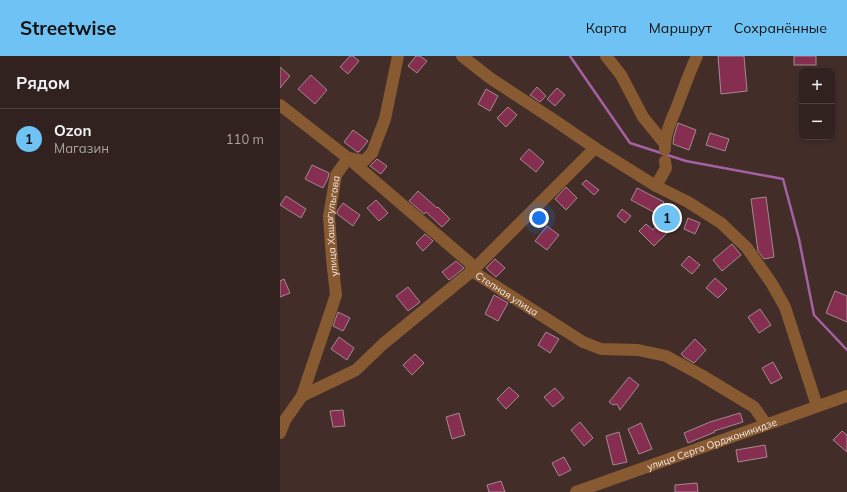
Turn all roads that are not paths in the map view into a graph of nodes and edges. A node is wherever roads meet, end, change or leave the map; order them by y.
1 (398, 56) edge
2 (462, 56) edge
3 (606, 56) edge
4 (697, 56) edge
5 (280, 105) edge
6 (595, 148) junction
7 (665, 152) junction
8 (348, 158) junction
9 (656, 186) junction
10 (472, 271) junction
11 (302, 396) junction
12 (847, 396) edge
13 (817, 406) junction
14 (766, 424) junction
15 (280, 433) edge
16 (576, 492) edge

1 - 8 street
2 - 6 street
3 - 7 street
4 - 7 street
5 - 8 street, Степная улица
6 - 9 street
6 - 10 street
7 - 9 street
8 - 10 street, Степная улица
8 - 11 street, улица Хашагульгова
9 - 13 street
10 - 11 street
10 - 14 street, Степная улица
11 - 15 street
12 - 13 street, улица Серго Орджоникидзе
13 - 14 street, улица Серго Орджоникидзе
14 - 16 street, улица Серго Орджоникидзе

